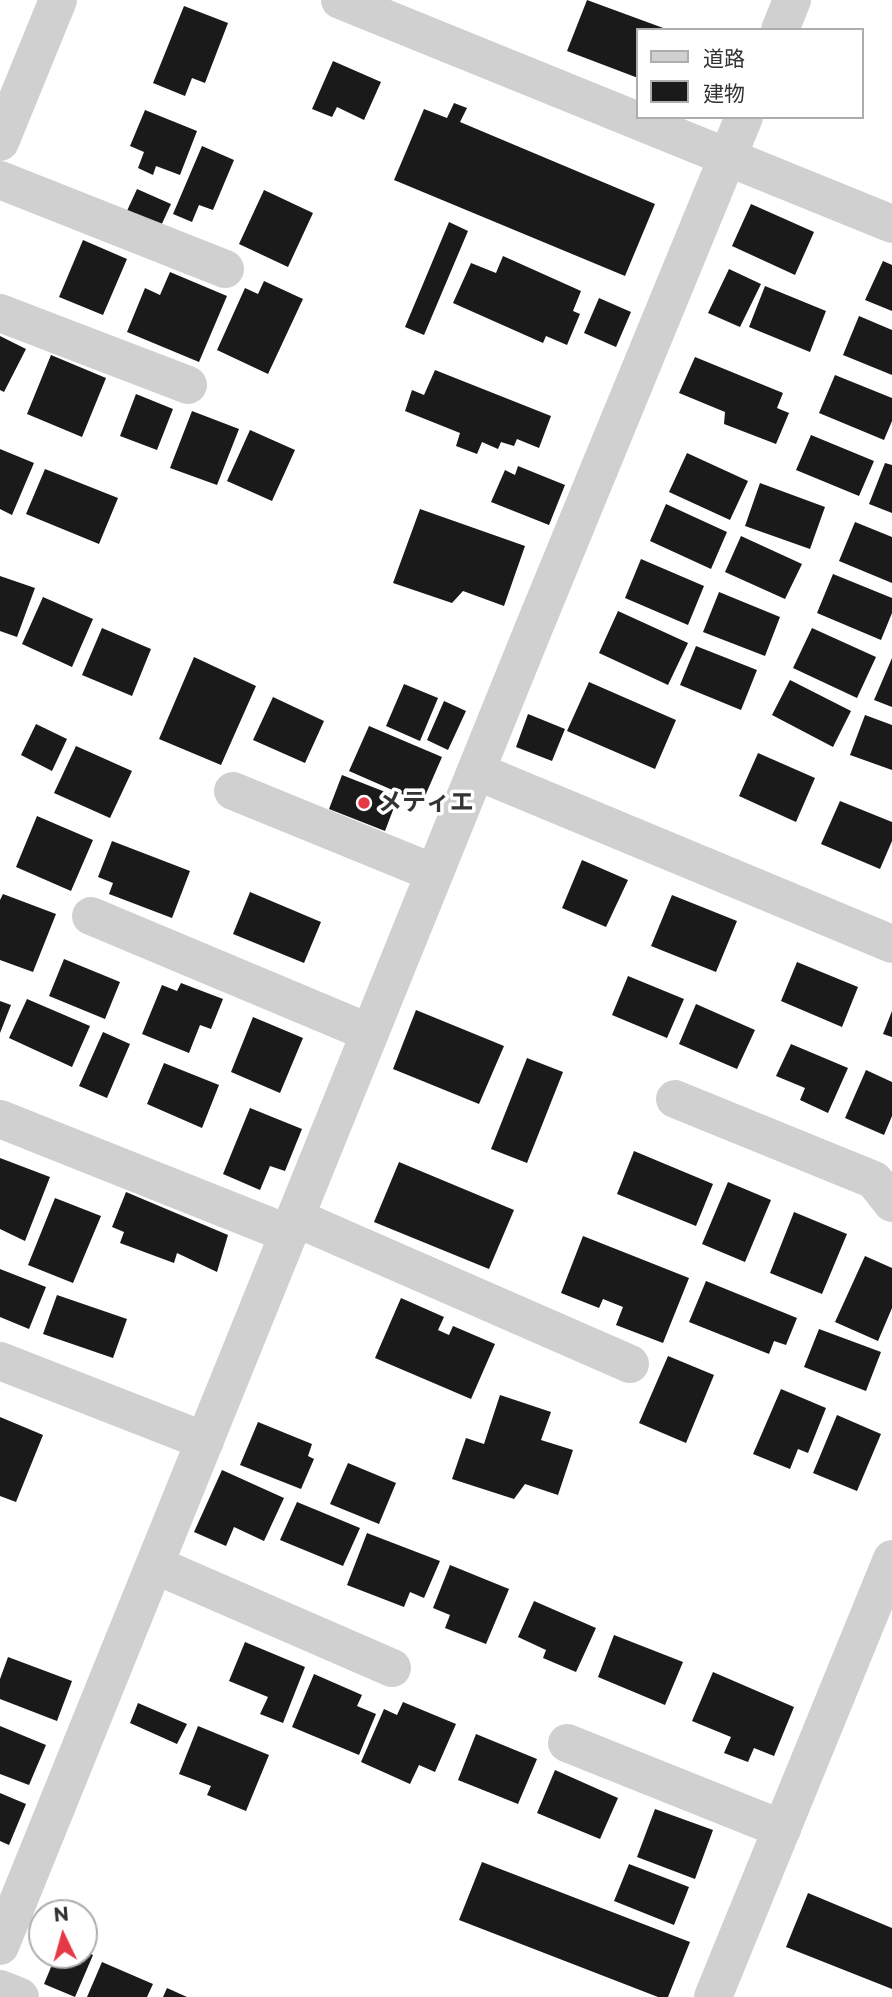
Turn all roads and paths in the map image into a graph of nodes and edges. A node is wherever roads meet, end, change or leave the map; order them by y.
1 (58, 0) edge
2 (340, 0) edge
3 (792, 0) edge
4 (781, 28) edge
5 (743, 119) edge
6 (0, 142) edge
7 (728, 156) junction
8 (0, 180) edge
9 (892, 224) edge
10 (225, 269) dead end
11 (0, 313) edge
12 (188, 385) dead end
13 (476, 771) junction
14 (233, 791) dead end
15 (434, 873) junction
16 (91, 916) dead end
17 (892, 944) edge
18 (370, 1033) junction
19 (675, 1099) dead end
20 (0, 1119) edge
21 (892, 1203) edge
22 (292, 1226) junction
23 (0, 1361) edge
24 (630, 1364) dead end
25 (205, 1441) junction
26 (892, 1559) edge
27 (155, 1565) junction
28 (392, 1668) dead end
29 (567, 1743) dead end
30 (782, 1829) junction
31 (11, 1890) edge
32 (0, 1946) edge
33 (0, 1989) edge
34 (20, 1997) edge
35 (713, 1997) edge

1 - 6 street
2 - 7 street
3 - 4 street
5 - 7 street
7 - 9 street
7 - 13 street
8 - 10 street
11 - 12 street
13 - 15 street
13 - 17 street
14 - 15 street
15 - 18 street
16 - 18 street
18 - 22 street
19 - 21 street
20 - 22 street
22 - 24 street
22 - 25 street
23 - 25 street
25 - 27 street
26 - 30 street
27 - 28 street
27 - 31 street
29 - 30 street
30 - 35 street
31 - 32 street
33 - 34 street

